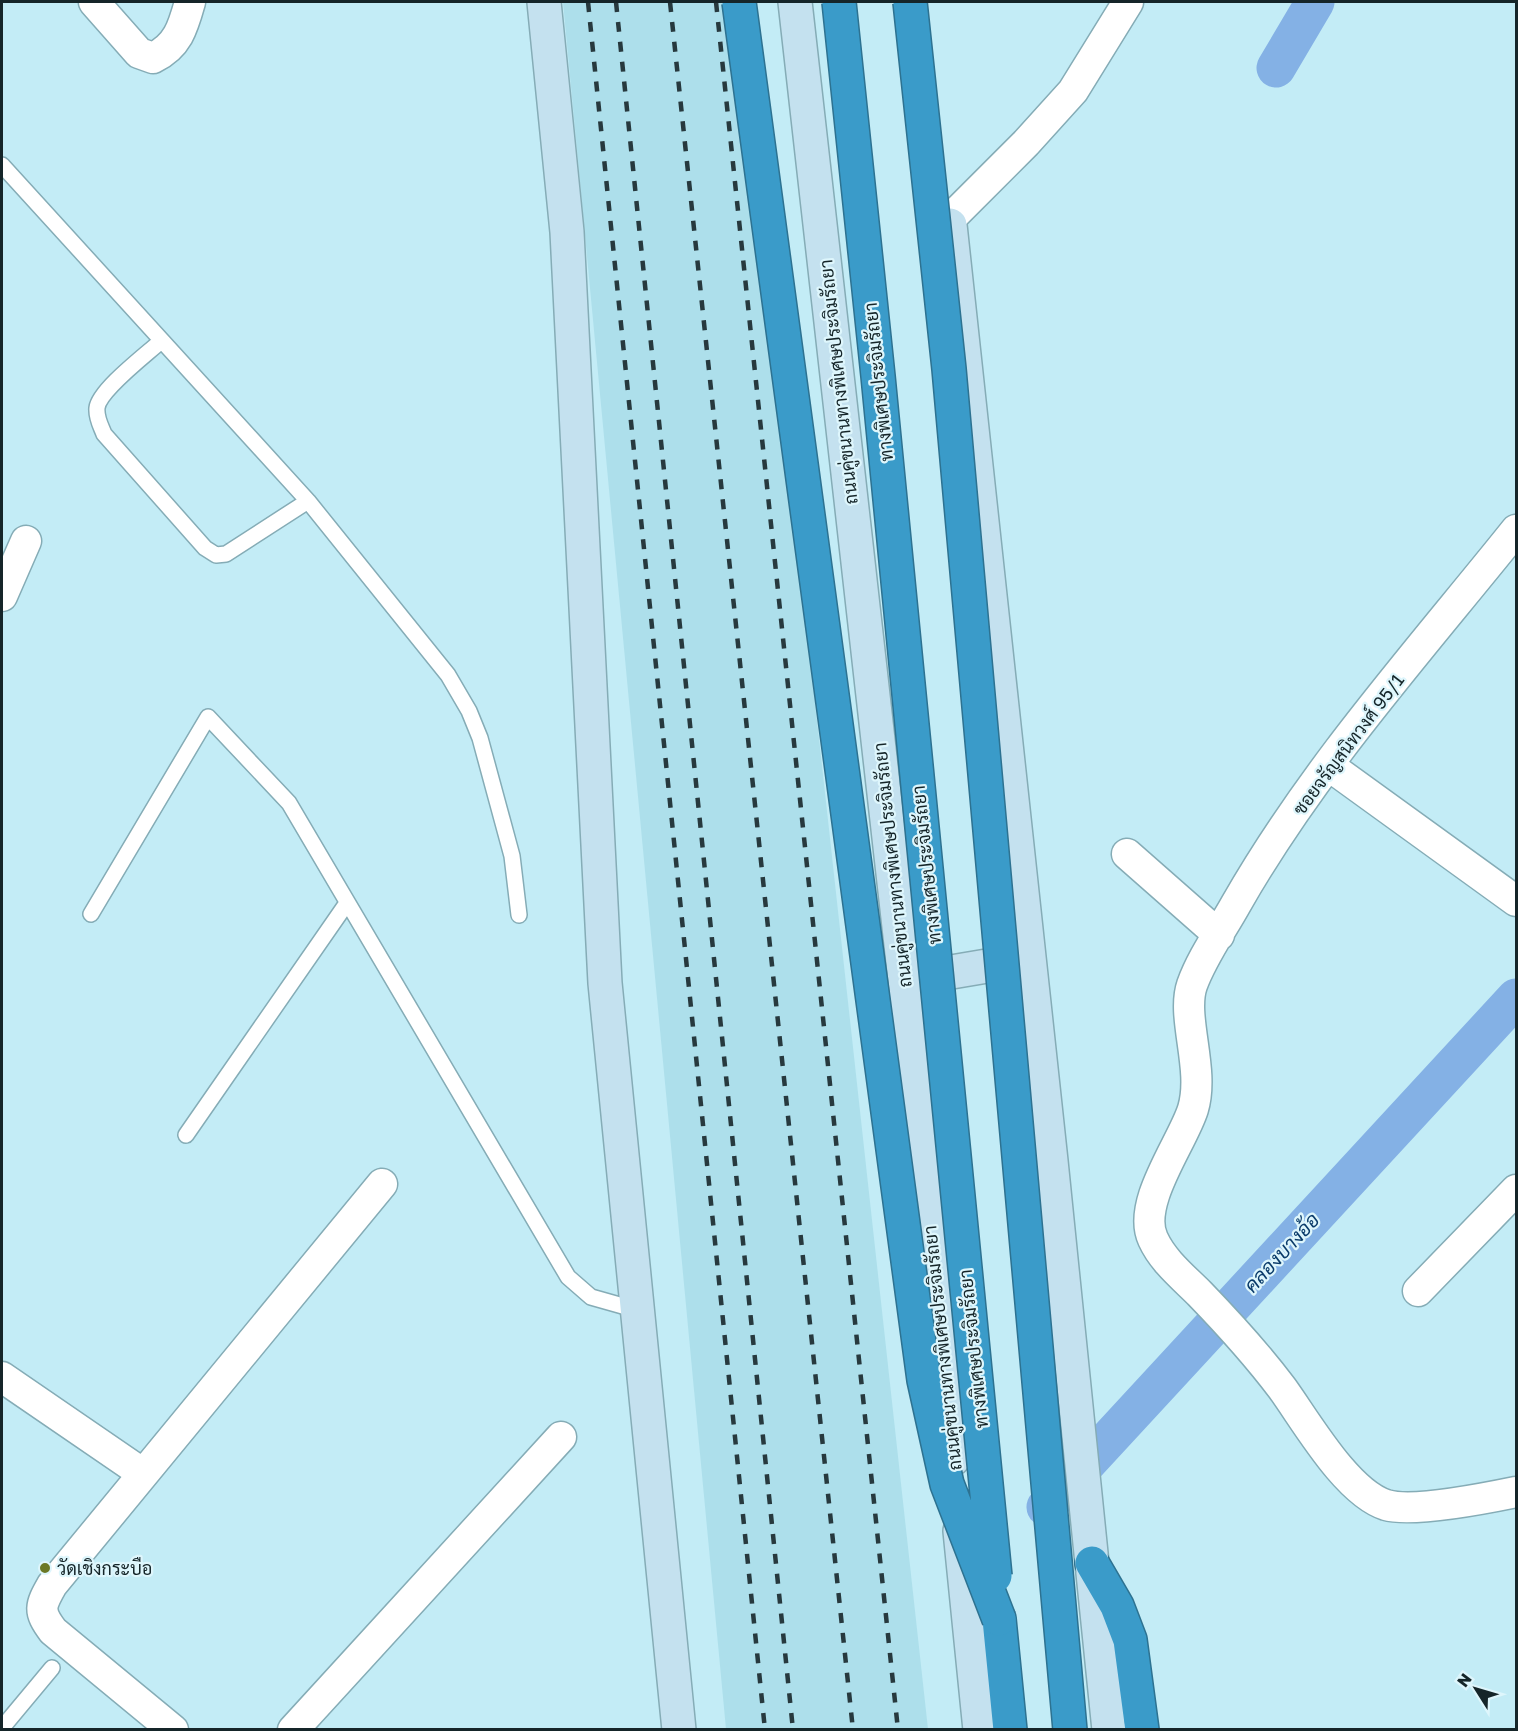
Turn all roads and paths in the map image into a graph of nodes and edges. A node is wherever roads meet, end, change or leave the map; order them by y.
1 (94, 2) edge
2 (190, 2) edge
3 (544, 2) edge
4 (739, 2) edge
5 (795, 2) edge
6 (839, 2) edge
7 (910, 2) edge
8 (926, 2) edge
9 (1128, 2) edge
10 (2, 165) edge
11 (950, 219) junction
12 (161, 341) junction
13 (308, 501) junction
14 (1516, 530) edge
15 (26, 541) dead end
16 (2, 596) edge
17 (1328, 765) junction
18 (1127, 854) dead end
19 (1516, 901) edge
20 (348, 903) junction
21 (91, 914) dead end
22 (519, 915) dead end
23 (1219, 935) junction
24 (1029, 959) junction
25 (905, 980) junction
26 (186, 1135) dead end
27 (382, 1184) dead end
28 (1516, 1190) edge
29 (1418, 1291) dead end
30 (637, 1310) junction
31 (2, 1377) edge
32 (561, 1437) dead end
33 (142, 1473) junction
34 (1516, 1491) edge
35 (1092, 1563) junction
36 (999, 1619) junction
37 (52, 1668) dead end
38 (2, 1728) edge
39 (173, 1730) edge
40 (292, 1730) edge
41 (679, 1730) edge
42 (980, 1730) edge
43 (1010, 1730) edge
44 (1070, 1730) edge
45 (1109, 1730) edge
46 (1142, 1730) edge

1 - 2 street
3 - 30 main road
4 - 36 highway, bridge
5 - 25 main road, ถนนคู่ขนานทางพิเศษประจิมรัถยา
6 - 36 highway, ทางพิเศษประจิมรัถยา, bridge
7 - 44 highway, bridge
8 - 11 main road
9 - 11 street
10 - 12 lane
11 - 24 main road
12 - 13 lane
12 - 13 lane
13 - 22 lane
14 - 17 street, ซอยจรัญสนิทวงศ์ 95/1
15 - 16 street
17 - 19 street
17 - 23 street, ซอยจรัญสนิทวงศ์ 95/1
18 - 23 street
20 - 21 lane
20 - 26 lane
20 - 30 lane
23 - 34 street, ซอยจรัญสนิทวงศ์ 95/1
24 - 25 main road
24 - 35 main road
25 - 42 main road, ถนนคู่ขนานทางพิเศษประจิมรัถยา
27 - 33 street
28 - 29 street
30 - 41 main road
31 - 33 street
32 - 40 street
33 - 39 street
35 - 45 main road
35 - 46 highway
36 - 43 highway, ทางพิเศษประจิมรัถยา
37 - 38 lane

